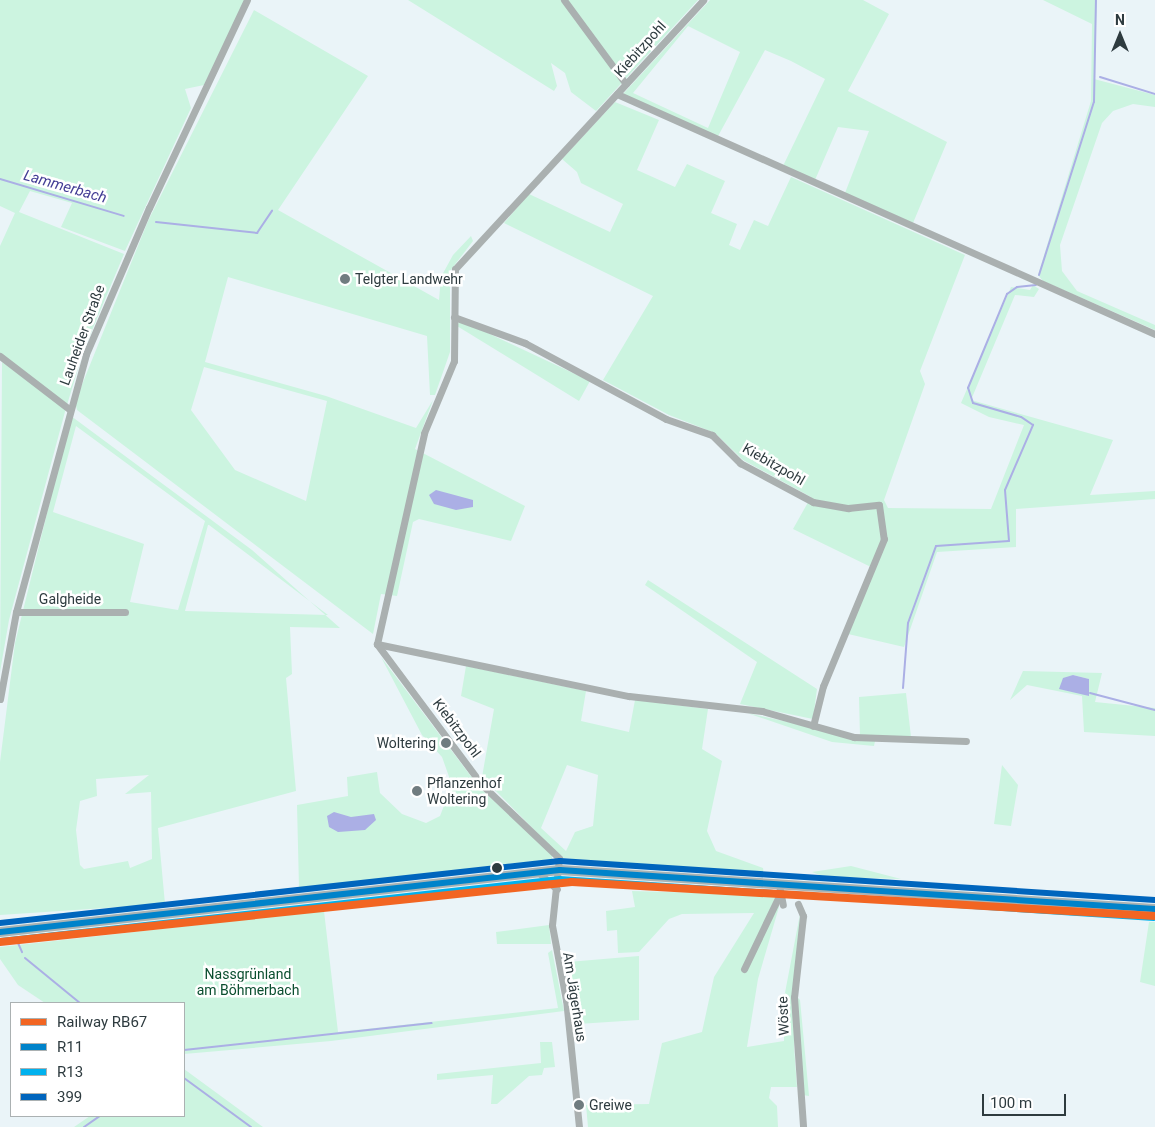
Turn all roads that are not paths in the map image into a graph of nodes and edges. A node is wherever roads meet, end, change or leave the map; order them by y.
1 (247, 0) edge
2 (564, 0) edge
3 (703, 0) edge
4 (626, 84) junction
5 (617, 94) junction
6 (454, 317) junction
7 (1155, 334) edge
8 (0, 356) edge
9 (69, 409) junction
10 (16, 612) junction
11 (125, 612) dead end
12 (376, 644) junction
13 (0, 700) edge
14 (813, 726) junction
15 (966, 741) dead end
16 (560, 870) junction
17 (537, 872) junction
18 (557, 889) junction
19 (779, 891) junction
20 (798, 904) dead end
21 (783, 905) dead end
22 (1155, 909) edge
23 (0, 932) edge
24 (744, 969) dead end
25 (579, 1127) edge
26 (803, 1127) edge

1 - 9 street, Lauheider Straße
2 - 4 street
3 - 4 street, Kiebitzpohl
4 - 5 street, Kiebitzpohl
5 - 6 street, Kiebitzpohl
5 - 7 street, Kiebitzpohl
6 - 12 street, Kiebitzpohl
6 - 14 street, Kiebitzpohl
8 - 9 street
9 - 10 street, Lauheider Straße
10 - 11 street, Galgheide
10 - 13 street, Lauheider Straße
12 - 14 street
12 - 16 street, Kiebitzpohl
14 - 15 street
16 - 17 main road
16 - 18 street, Am Jägerhaus
16 - 19 main road
17 - 18 street
17 - 23 main road
18 - 25 street, Am Jägerhaus
19 - 21 street
19 - 22 main road
19 - 24 street
20 - 26 street, Wöste

